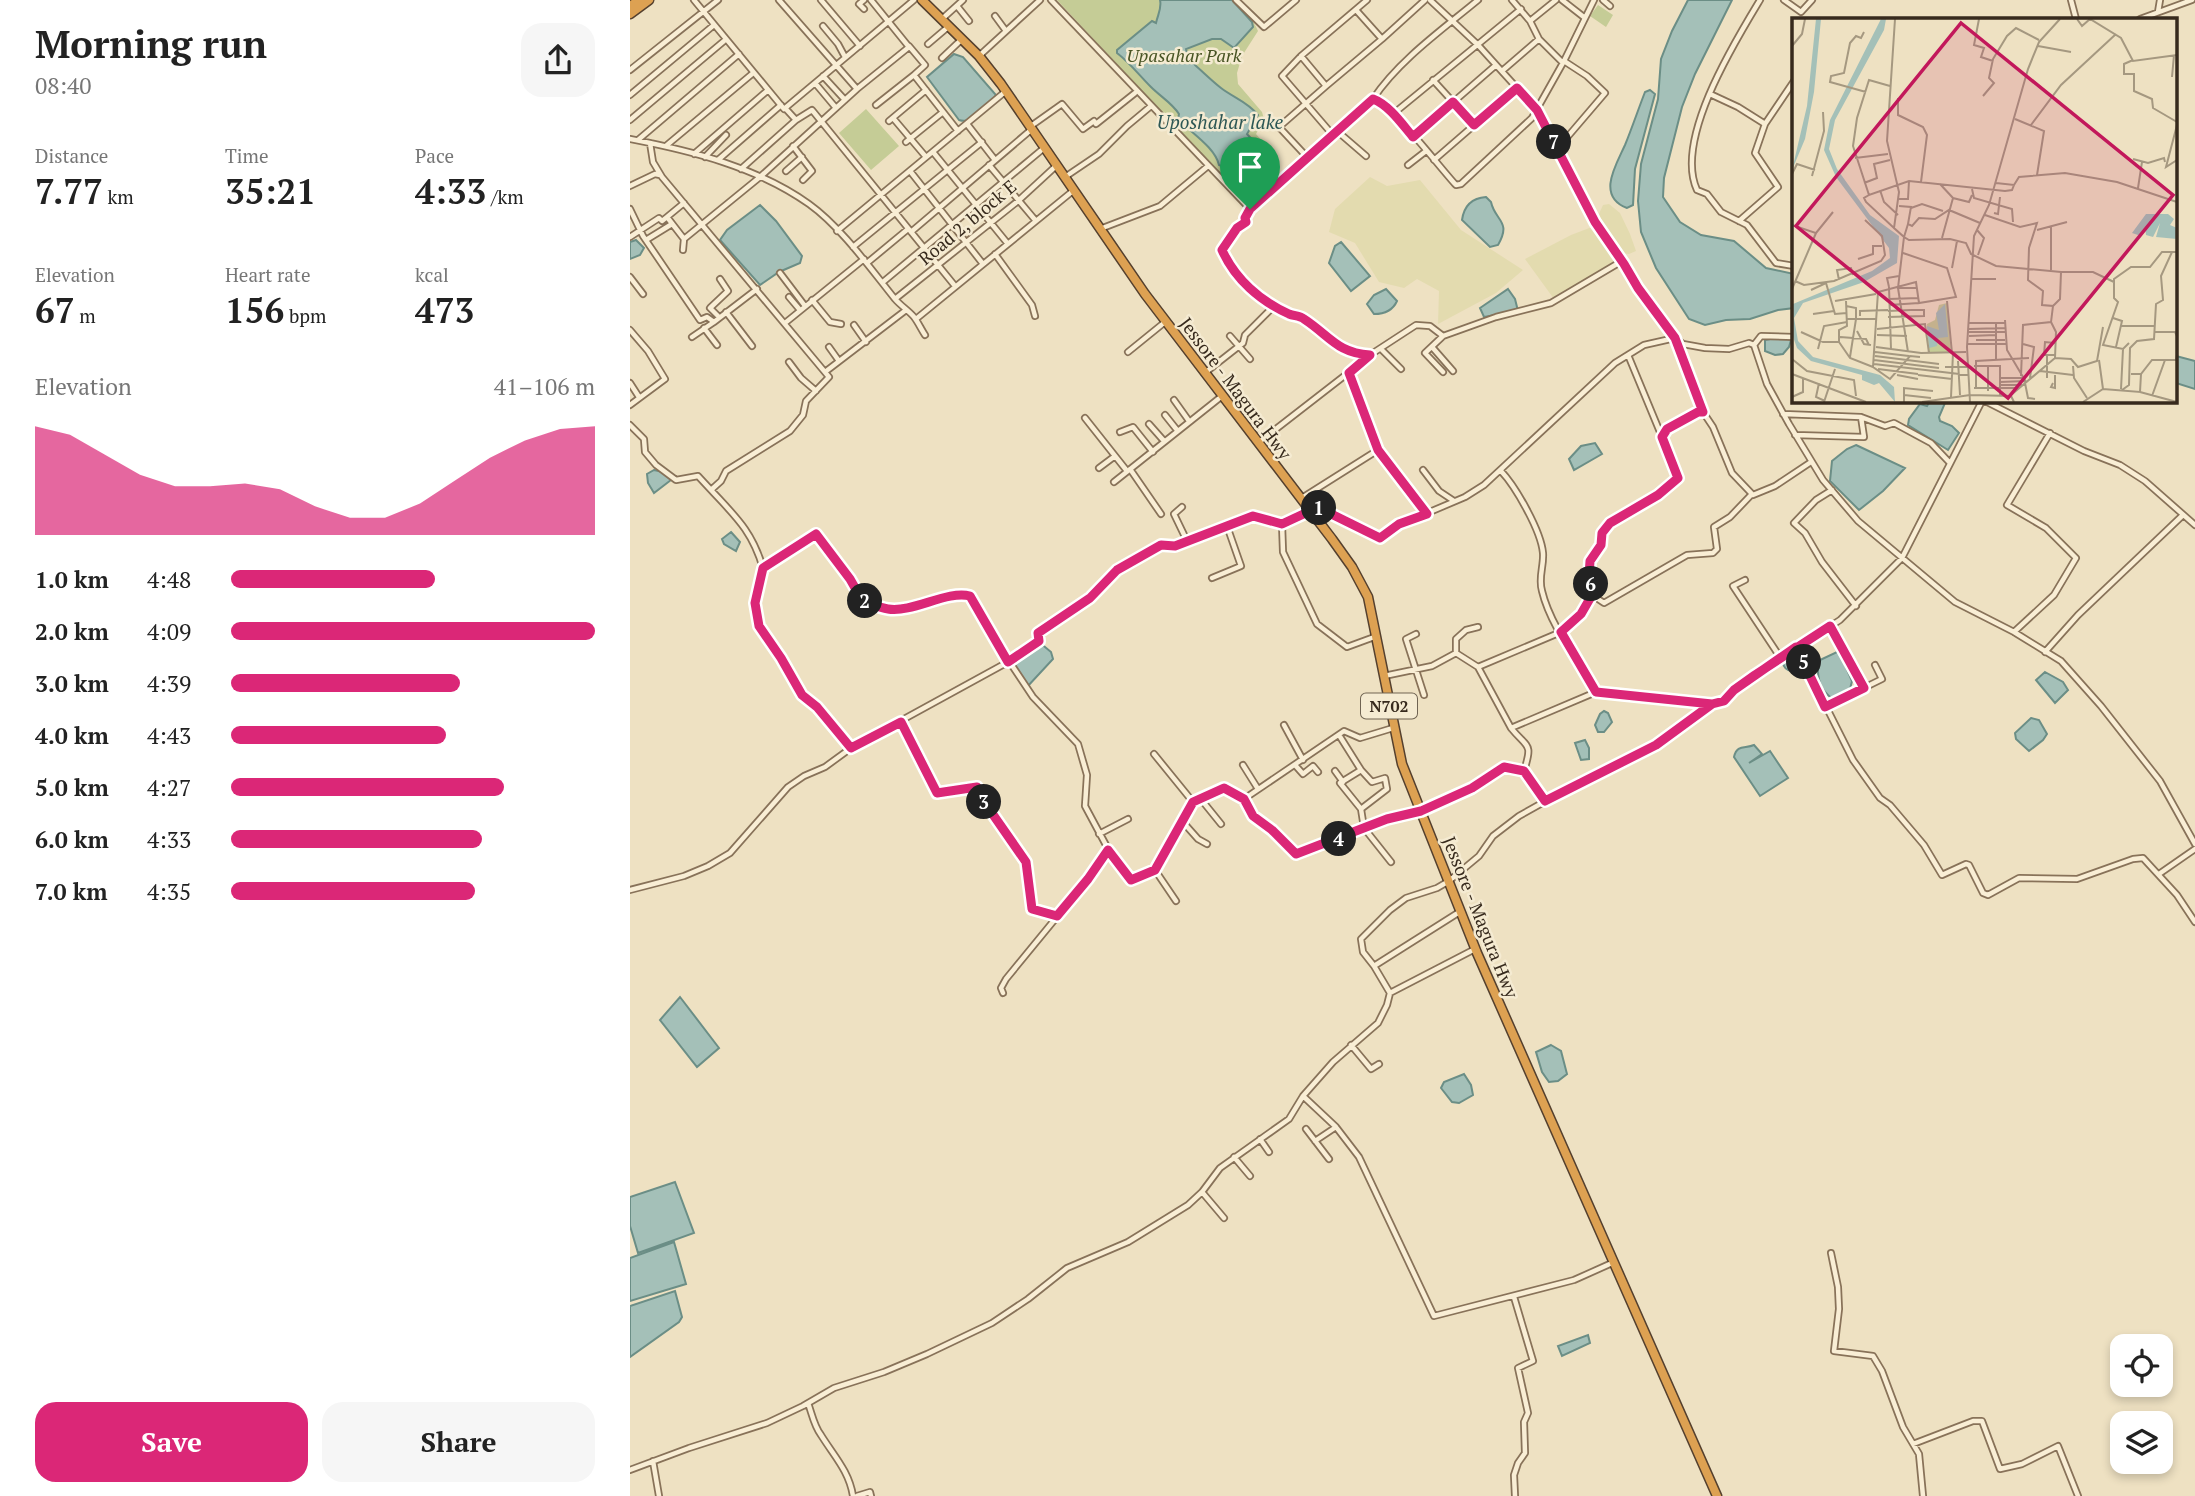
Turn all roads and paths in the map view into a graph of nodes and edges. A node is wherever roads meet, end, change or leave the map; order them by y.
1 (649, 0) edge
2 (694, 0) edge
3 (718, 0) edge
4 (779, 0) edge
5 (821, 0) edge
6 (864, 0) edge
7 (871, 0) edge
8 (914, 0) edge
9 (922, 0) edge
10 (963, 0) edge
11 (1051, 0) edge
12 (1236, 0) edge
13 (1296, 0) edge
14 (1367, 0) edge
15 (1427, 0) edge
16 (1478, 0) edge
17 (1556, 0) edge
18 (1562, 0) edge
19 (1594, 0) edge
20 (1602, 0) edge
21 (1760, 0) edge
22 (1784, 0) edge
23 (1812, 0) edge
24 (2071, 0) edge
25 (2160, 0) edge
26 (2192, 0) edge
27 (1038, 1) edge
28 (1515, 1) edge
29 (858, 3) edge
30 (633, 5) edge
31 (957, 6) junction
32 (1610, 6) dead end
33 (864, 9) dead end
34 (1521, 9) junction
35 (1356, 10) junction
36 (703, 11) junction
37 (2158, 13) junction
38 (995, 16) dead end
39 (1585, 18) junction
40 (2076, 18) edge
41 (2143, 18) edge
42 (942, 19) junction
43 (969, 21) dead end
44 (1453, 21) junction
45 (1530, 21) junction
46 (889, 22) junction
47 (715, 25) junction
48 (822, 26) dead end
49 (949, 26) junction
50 (1006, 31) junction
51 (1382, 38) junction
52 (962, 39) junction
53 (1539, 39) junction
54 (724, 41) dead end
55 (928, 44) dead end
56 (909, 45) junction
57 (1478, 45) junction
58 (860, 46) junction
59 (739, 54) junction
60 (1301, 56) junction
61 (845, 57) junction
62 (979, 57) junction
63 (942, 58) dead end
64 (1564, 62) junction
65 (836, 65) junction
66 (1496, 65) junction
67 (630, 70) edge
68 (1502, 71) junction
69 (752, 74) dead end
70 (914, 75) junction
71 (823, 76) junction
72 (1433, 80) junction
73 (1792, 84) edge
74 (813, 85) junction
75 (1326, 86) junction
76 (1517, 88) junction
77 (857, 89) junction
78 (926, 90) junction
79 (767, 91) dead end
80 (815, 91) dead end
81 (1006, 91) junction
82 (1135, 93) dead end
83 (1710, 94) junction
84 (630, 95) edge
85 (1373, 99) junction
86 (845, 100) junction
87 (1453, 102) junction
88 (1305, 104) junction
89 (876, 105) dead end
90 (1152, 106) junction
91 (783, 107) junction
92 (835, 108) junction
93 (1537, 110) junction
94 (943, 112) junction
95 (1393, 114) junction
96 (630, 120) edge
97 (796, 120) junction
98 (821, 121) junction
99 (967, 124) junction
100 (1765, 124) junction
101 (1474, 125) junction
102 (1032, 127) junction
103 (958, 131) junction
104 (1334, 132) junction
105 (726, 135) dead end
106 (1413, 137) junction
107 (630, 139) edge
108 (638, 140) junction
109 (908, 140) junction
110 (982, 142) junction
111 (650, 143) junction
112 (666, 145) junction
113 (793, 146) junction
114 (1044, 147) junction
115 (1558, 148) junction
116 (1426, 151) junction
117 (933, 152) junction
118 (694, 154) junction
119 (1366, 156) dead end
120 (705, 157) junction
121 (802, 157) junction
122 (926, 157) junction
123 (1307, 157) junction
124 (718, 160) junction
125 (995, 160) junction
126 (1434, 160) junction
127 (989, 165) junction
128 (1408, 165) dead end
129 (1055, 166) junction
130 (1208, 166) junction
131 (741, 169) junction
132 (948, 170) junction
133 (786, 171) dead end
134 (910, 171) junction
135 (660, 176) junction
136 (760, 177) junction
137 (1065, 177) junction
138 (803, 180) dead end
139 (1003, 181) junction
140 (630, 186) edge
141 (962, 188) junction
142 (925, 189) junction
143 (1074, 190) junction
144 (881, 195) junction
145 (1018, 201) junction
146 (684, 203) junction
147 (976, 205) junction
148 (939, 207) junction
149 (630, 209) edge
150 (1250, 209) junction
151 (895, 213) junction
152 (667, 217) junction
153 (1036, 221) junction
154 (1739, 221) junction
155 (672, 223) junction
156 (989, 223) junction
157 (953, 224) junction
158 (702, 225) junction
159 (640, 229) junction
160 (1100, 229) junction
161 (837, 231) junction
162 (909, 231) junction
163 (630, 237) edge
164 (684, 239) junction
165 (646, 240) junction
166 (965, 242) junction
167 (1008, 244) junction
168 (853, 247) junction
169 (924, 248) junction
170 (683, 250) dead end
171 (995, 254) junction
172 (865, 260) junction
173 (1622, 261) junction
174 (983, 264) junction
175 (938, 266) junction
176 (1792, 266) edge
177 (780, 273) dead end
178 (630, 277) edge
179 (720, 279) dead end
180 (883, 282) junction
181 (632, 284) edge
182 (955, 286) junction
183 (757, 289) junction
184 (643, 294) dead end
185 (789, 298) dead end
186 (895, 299) junction
187 (812, 300) junction
188 (1275, 305) junction
189 (805, 306) junction
190 (800, 310) junction
191 (906, 310) junction
192 (726, 312) junction
193 (1035, 316) dead end
194 (719, 317) junction
195 (916, 319) junction
196 (1166, 321) junction
197 (714, 322) junction
198 (785, 323) junction
199 (841, 324) dead end
200 (854, 325) dead end
201 (704, 328) junction
202 (630, 330) edge
203 (925, 335) dead end
204 (1230, 336) dead end
205 (1443, 336) junction
206 (692, 337) dead end
207 (1792, 337) edge
208 (1675, 338) junction
209 (866, 342) junction
210 (717, 345) dead end
211 (1754, 345) junction
212 (752, 346) dead end
213 (1239, 346) junction
214 (829, 347) dead end
215 (1432, 347) junction
216 (1381, 349) junction
217 (1128, 352) dead end
218 (1370, 355) junction
219 (1628, 355) junction
220 (1250, 359) dead end
221 (839, 361) junction
222 (789, 362) dead end
223 (1401, 369) dead end
224 (1453, 371) dead end
225 (825, 372) junction
226 (1443, 372) dead end
227 (1205, 373) junction
228 (1349, 373) junction
229 (630, 383) edge
230 (816, 391) junction
231 (1223, 396) junction
232 (639, 397) dead end
233 (1174, 400) dead end
234 (1982, 402) edge
235 (1985, 402) edge
236 (630, 405) edge
237 (1703, 412) junction
238 (1783, 414) junction
239 (1165, 415) dead end
240 (1861, 417) junction
241 (1085, 418) dead end
242 (1189, 421) junction
243 (1149, 424) dead end
244 (630, 425) edge
245 (1177, 430) junction
246 (1120, 432) dead end
247 (2050, 433) junction
248 (1795, 435) junction
249 (1662, 437) junction
250 (1164, 441) junction
251 (1258, 443) junction
252 (1378, 450) junction
253 (1153, 452) junction
254 (1115, 456) junction
255 (1811, 462) junction
256 (1950, 463) junction
257 (1099, 468) dead end
258 (1129, 470) junction
259 (1423, 470) dead end
260 (1501, 471) junction
261 (1114, 482) dead end
262 (711, 490) junction
263 (1832, 490) junction
264 (1752, 494) junction
265 (1301, 499) junction
266 (1455, 501) junction
267 (1182, 507) dead end
268 (1310, 511) junction
269 (1161, 514) dead end
270 (1427, 514) junction
271 (2183, 515) junction
272 (1282, 524) junction
273 (2195, 525) edge
274 (1227, 526) junction
275 (1187, 541) junction
276 (1902, 558) junction
277 (763, 568) junction
278 (1212, 578) dead end
279 (1745, 580) dead end
280 (1592, 595) junction
281 (1856, 606) junction
282 (1830, 626) junction
283 (1478, 627) dead end
284 (1561, 632) junction
285 (2014, 632) junction
286 (1416, 634) dead end
287 (1377, 636) junction
288 (1796, 647) junction
289 (2045, 652) junction
290 (1456, 653) junction
291 (1780, 657) junction
292 (1008, 662) junction
293 (1875, 665) dead end
294 (1478, 667) junction
295 (1416, 670) junction
296 (1383, 676) junction
297 (1864, 688) junction
298 (1596, 692) junction
299 (1424, 695) dead end
300 (1712, 704) junction
301 (1825, 707) junction
302 (901, 722) junction
303 (1284, 725) dead end
304 (1394, 728) junction
305 (1511, 728) junction
306 (1339, 735) junction
307 (851, 748) junction
308 (1154, 754) dead end
309 (1303, 760) junction
310 (1243, 765) dead end
311 (1294, 765) junction
312 (1361, 770) junction
313 (1335, 771) dead end
314 (1524, 771) junction
315 (1318, 772) dead end
316 (1343, 782) junction
317 (1258, 789) junction
318 (1200, 798) junction
319 (1244, 799) junction
320 (1545, 801) junction
321 (1193, 802) junction
322 (1361, 809) junction
323 (1421, 811) junction
324 (1128, 818) dead end
325 (1182, 821) junction
326 (1221, 824) dead end
327 (1364, 828) junction
328 (1099, 834) junction
329 (1207, 844) dead end
330 (2195, 847) edge
331 (1108, 850) junction
332 (1391, 862) dead end
333 (1155, 870) junction
334 (2159, 874) junction
335 (1449, 881) junction
336 (630, 890) edge
337 (1176, 901) dead end
338 (1462, 911) junction
339 (1057, 916) junction
340 (2195, 922) edge
341 (1476, 948) junction
342 (1374, 967) junction
343 (1003, 993) dead end
344 (1390, 993) junction
345 (1351, 1045) junction
346 (1378, 1064) dead end
347 (1303, 1096) junction
348 (1336, 1127) junction
349 (1306, 1129) dead end
350 (1259, 1139) junction
351 (1315, 1141) junction
352 (1269, 1152) dead end
353 (1234, 1157) junction
354 (1329, 1159) dead end
355 (1250, 1176) dead end
356 (1202, 1192) junction
357 (1224, 1218) dead end
358 (1831, 1253) dead end
359 (1613, 1262) junction
360 (1514, 1297) junction
361 (808, 1403) junction
362 (1913, 1444) junction
363 (653, 1461) junction
364 (630, 1470) edge
365 (659, 1496) edge
366 (855, 1496) edge
367 (871, 1496) edge
368 (1515, 1496) edge
369 (1717, 1496) edge
370 (1923, 1496) edge
371 (2078, 1496) edge

1 - 30 highway
2 - 36 street
3 - 36 street
4 - 65 street
5 - 58 street
6 - 29 street
7 - 46 street
8 - 46 street
9 - 42 highway, Jessore - Magura Hwy / N702
10 - 31 street
11 - 90 street
12 - 13 street
14 - 35 street
15 - 44 street
15 - 51 street
16 - 44 street
17 - 45 street
18 - 39 street
19 - 39 street
20 - 32 street
21 - 83 street
22 - 23 street
24 - 40 street
25 - 37 street
26 - 37 street
27 - 50 street
28 - 34 street
29 - 33 street
31 - 42 street
31 - 43 street
34 - 45 street
34 - 57 street
35 - 51 street
35 - 60 street
36 - 47 street
36 - 67 street
37 - 41 street
38 - 50 street
39 - 64 street
42 - 49 highway, Jessore - Magura Hwy / N702
44 - 57 street
44 - 85 street
45 - 53 street
46 - 56 street
46 - 58 street
47 - 59 street
47 - 84 street
48 - 61 street
49 - 52 highway, Jessore - Magura Hwy / N702
49 - 55 street
50 - 62 street
51 - 75 street
52 - 62 highway, Jessore - Magura Hwy / N702
52 - 63 street
53 - 64 street
53 - 68 street
54 - 96 street
56 - 70 street
56 - 77 street
57 - 66 street
57 - 72 street
58 - 61 street
59 - 91 street
59 - 108 street
60 - 75 street
60 - 88 street
61 - 65 street
62 - 81 highway, Jessore - Magura Hwy / N702
64 - 93 street
64 - 115 street
65 - 71 street
65 - 77 street
66 - 68 street
66 - 87 street
68 - 76 street
69 - 112 street
70 - 78 street
70 - 89 street
71 - 74 street
71 - 86 street
72 - 87 street
72 - 95 street
73 - 100 street
74 - 80 street
74 - 91 street
74 - 92 street
75 - 88 street
76 - 93 street
76 - 101 street
77 - 86 street
78 - 94 street
78 - 109 street
79 - 118 street
81 - 99 street
81 - 102 highway, Jessore - Magura Hwy / N702
82 - 102 street
83 - 100 street
83 - 154 street
85 - 95 street
85 - 104 street
86 - 92 street
87 - 101 street
87 - 106 street
88 - 104 street
88 - 123 street
90 - 130 street
90 - 137 street
91 - 97 street
91 - 124 street
92 - 98 street
93 - 115 street
93 - 126 street
94 - 103 street
94 - 109 street
95 - 106 street
97 - 98 street
97 - 131 street
98 - 113 street
98 - 144 street
99 - 103 street
99 - 110 street
100 - 154 street
101 - 126 street
102 - 114 highway, Jessore - Magura Hwy / N702
102 - 125 street
103 - 117 street
104 - 119 street
104 - 123 street
105 - 120 street
106 - 116 street
107 - 108 street
108 - 111 street
109 - 122 street
110 - 125 street
110 - 132 street
111 - 112 street
111 - 135 street
112 - 118 street
113 - 121 street
113 - 136 street
114 - 129 highway, Jessore - Magura Hwy / N702
114 - 139 street
115 - 173 street
116 - 126 street
116 - 128 street
117 - 122 street
117 - 132 street
118 - 120 street
120 - 124 street
121 - 133 street
121 - 138 street
122 - 134 street
123 - 150 street
124 - 131 street
125 - 127 street
127 - 139 street
127 - 141 street
129 - 137 highway, Jessore - Magura Hwy / N702
129 - 145 street, Road 2, block E
130 - 150 street
130 - 160 street
131 - 136 street
132 - 141 street
132 - 142 street
134 - 142 street
134 - 144 street
135 - 140 street
135 - 146 street
136 - 158 street
136 - 161 street
137 - 143 highway, Jessore - Magura Hwy / N702
139 - 145 street
139 - 147 street
141 - 147 street
141 - 148 street
142 - 148 street
142 - 151 street
143 - 153 street
143 - 160 highway, Jessore - Magura Hwy / N702
144 - 151 street
144 - 161 street
145 - 153 street
145 - 156 street, Road 2, block E
146 - 152 street
146 - 158 street
147 - 156 street
147 - 157 street
148 - 157 street
148 - 162 street
149 - 159 street
150 - 188 street
151 - 162 street
151 - 168 street
152 - 155 street
152 - 159 street
153 - 167 street
154 - 176 street
155 - 164 street
155 - 165 street
156 - 166 street, Road 2, block E
156 - 167 street
157 - 166 street
157 - 169 street
158 - 164 street
158 - 183 street
159 - 163 street
159 - 165 street
160 - 196 highway, Jessore - Magura Hwy / N702
161 - 168 street
162 - 169 street
162 - 172 street
164 - 170 street
165 - 197 street
166 - 174 street
166 - 175 street, Road 2, block E
167 - 171 street
168 - 172 street
169 - 175 street
169 - 180 street
171 - 174 street
171 - 193 street
172 - 180 street
172 - 187 street
173 - 205 street
173 - 208 street
174 - 182 street
175 - 182 street
175 - 186 street, Road 2, block E
177 - 189 street
178 - 181 street
179 - 194 street
180 - 186 street
181 - 184 street
182 - 195 street
183 - 192 street
183 - 198 street
185 - 190 street
186 - 191 street
187 - 189 street
187 - 199 street
188 - 213 street
188 - 218 street
189 - 190 street
190 - 198 street
191 - 195 street
191 - 209 street
192 - 194 street
192 - 212 street
194 - 197 street
195 - 203 street
196 - 217 street
196 - 227 highway, Jessore - Magura Hwy / N702
197 - 201 street
198 - 225 street
200 - 209 street
201 - 206 street
201 - 210 street
202 - 236 street
204 - 213 street
205 - 215 street
205 - 216 street
207 - 211 street
208 - 211 street
208 - 219 street
208 - 237 street
209 - 221 street
211 - 238 street
213 - 220 street
213 - 227 street
214 - 221 street
215 - 224 street
215 - 226 street
216 - 218 street
216 - 223 street
218 - 228 street
219 - 249 street
219 - 260 street
221 - 225 street
222 - 230 street
225 - 230 street
227 - 231 highway, Jessore - Magura Hwy / N702
228 - 251 street
228 - 252 street
229 - 232 street
230 - 262 street
231 - 242 street
231 - 251 highway, Jessore - Magura Hwy / N702
233 - 242 street
234 - 256 street
235 - 247 street
237 - 249 street
237 - 264 street
238 - 240 street
238 - 248 street
239 - 245 street
240 - 248 street
240 - 256 street
241 - 254 street
242 - 245 street
243 - 250 street
244 - 262 street
245 - 250 street
246 - 253 street
247 - 271 street
247 - 285 street
248 - 255 street
249 - 280 street
250 - 253 street
251 - 265 highway, Jessore - Magura Hwy / N702
252 - 265 street
252 - 270 street
253 - 258 street
254 - 257 street
254 - 258 street
255 - 263 street
255 - 264 street
256 - 276 street
258 - 261 street
258 - 269 street
259 - 266 street
260 - 266 street
260 - 284 street
262 - 277 street
263 - 276 street
263 - 281 street
264 - 280 street
265 - 268 highway, Jessore - Magura Hwy / N702
266 - 270 street
267 - 275 street
268 - 270 street
268 - 272 street
268 - 287 highway, Jessore - Magura Hwy / N702
271 - 273 street
271 - 289 street
272 - 274 street
272 - 287 street
274 - 275 street
274 - 278 street
275 - 292 street
276 - 281 street
276 - 285 street
277 - 292 street
277 - 307 street
279 - 291 street
280 - 284 street
281 - 282 street
282 - 288 street
282 - 297 street
283 - 290 street
284 - 294 street
284 - 298 street
285 - 289 street
286 - 295 street
287 - 296 highway, Jessore - Magura Hwy / N702
288 - 291 street
288 - 301 street
289 - 330 street
290 - 294 street
290 - 295 street
291 - 300 street
292 - 302 street
292 - 328 street
293 - 297 street
294 - 305 street
295 - 296 street
295 - 299 street
296 - 304 highway, Jessore - Magura Hwy / N702
297 - 301 street
298 - 300 street
298 - 305 street
300 - 320 street
301 - 334 street
302 - 307 street
302 - 339 street
303 - 309 street
304 - 306 street
304 - 323 highway, Jessore - Magura Hwy / N702
305 - 314 street
306 - 309 street
306 - 312 street
307 - 336 street
308 - 321 street
309 - 311 street
310 - 317 street
311 - 315 street
311 - 317 street
312 - 316 street
312 - 322 street
313 - 316 street
314 - 320 street
314 - 323 street
316 - 322 street
317 - 319 street
318 - 319 street
318 - 321 street
318 - 326 street
319 - 327 street
320 - 335 street
321 - 325 street
322 - 327 street
323 - 327 street
323 - 335 highway, Jessore - Magura Hwy / N702
324 - 328 street
325 - 329 street
325 - 333 street
327 - 332 street
328 - 331 street
330 - 334 street
331 - 333 street
331 - 339 street
333 - 337 street
334 - 340 street
335 - 338 highway, Jessore - Magura Hwy / N702
335 - 342 street
338 - 341 highway, Jessore - Magura Hwy / N702
338 - 342 street
339 - 343 street
341 - 344 street
341 - 359 highway, Jessore - Magura Hwy / N702
342 - 344 street
344 - 345 street
345 - 346 street
345 - 347 street
347 - 348 street
347 - 350 street
348 - 351 street
348 - 360 street
349 - 351 street
350 - 352 street
350 - 353 street
351 - 354 street
353 - 355 street
353 - 356 street
356 - 357 street
356 - 361 street
358 - 362 street
359 - 360 street
359 - 369 highway, Jessore - Magura Hwy / N702
360 - 368 street
361 - 363 street
361 - 366 street
362 - 370 street
362 - 371 street
363 - 364 street
363 - 365 street
366 - 367 street

